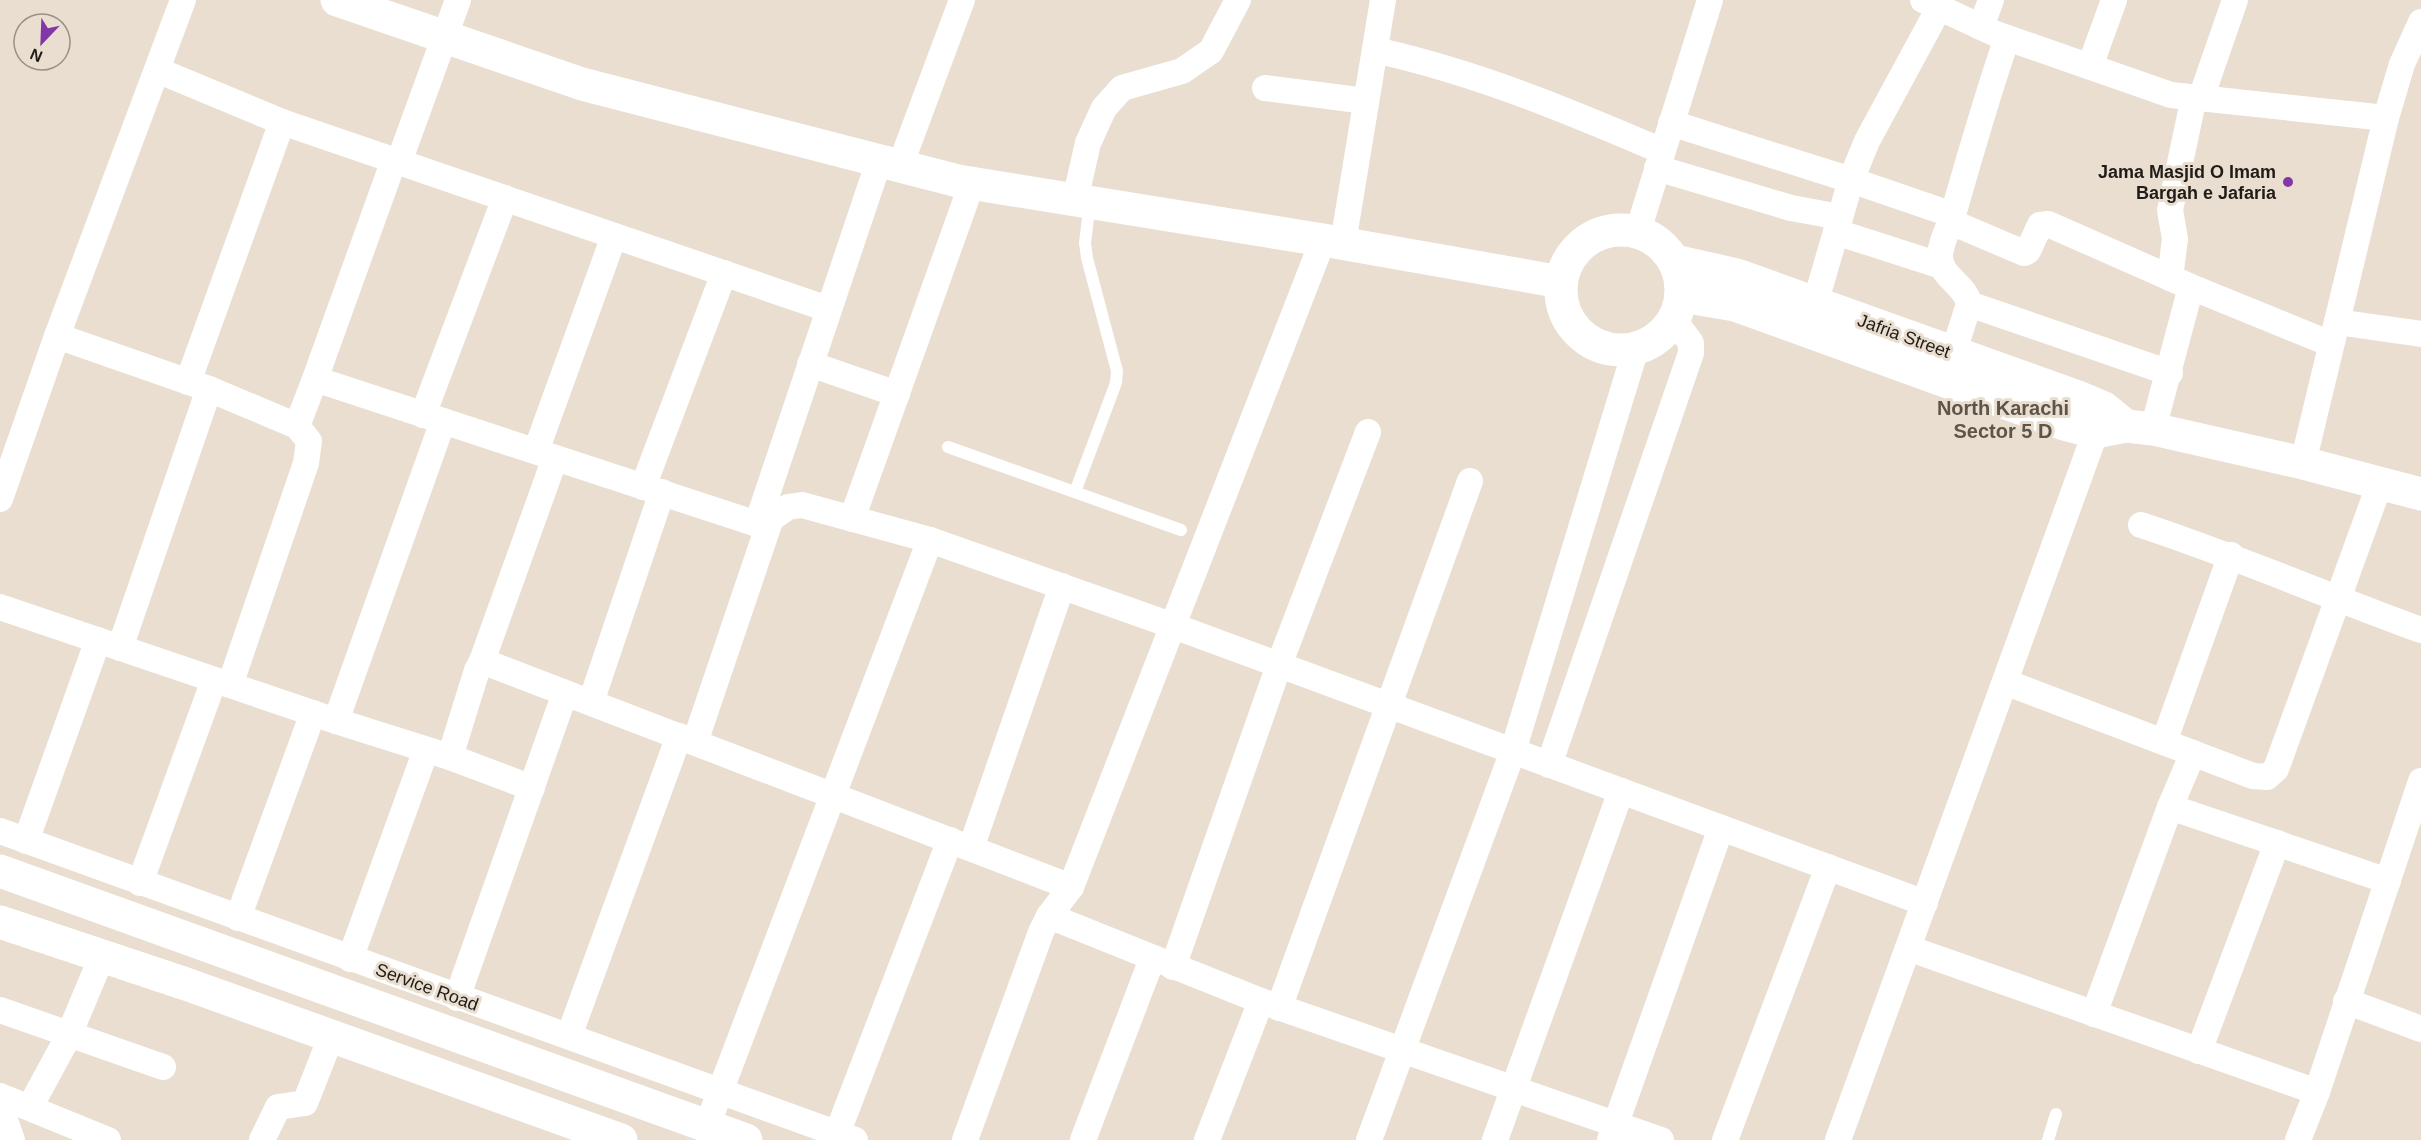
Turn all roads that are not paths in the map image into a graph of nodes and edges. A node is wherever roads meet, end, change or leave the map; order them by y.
1 (183, 0) edge
2 (337, 0) edge
3 (458, 0) edge
4 (962, 0) edge
5 (1238, 0) edge
6 (1383, 0) edge
7 (1710, 0) edge
8 (1991, 0) edge
9 (2114, 0) edge
10 (2235, 0) edge
11 (1931, 4) edge
12 (2421, 22) edge
13 (1981, 27) junction
14 (444, 37) junction
15 (2007, 38) junction
16 (1376, 50) junction
17 (2090, 66) junction
18 (157, 70) junction
19 (1265, 88) dead end
20 (2198, 98) junction
21 (1366, 100) junction
22 (2386, 118) junction
23 (282, 122) junction
24 (1671, 123) junction
25 (1660, 160) junction
26 (396, 161) junction
27 (889, 164) junction
28 (1851, 180) junction
29 (972, 183) junction
30 (505, 198) junction
31 (1083, 201) junction
32 (1952, 219) junction
33 (1838, 225) junction
34 (1638, 231) junction
35 (614, 236) junction
36 (1333, 242) junction
37 (1675, 261) junction
38 (1942, 266) junction
39 (724, 273) junction
40 (1561, 282) junction
41 (2181, 282) junction
42 (1815, 304) junction
43 (1969, 304) junction
44 (1678, 308) junction
45 (828, 309) junction
46 (2334, 333) junction
47 (2421, 334) edge
48 (57, 336) junction
49 (1891, 346) junction
50 (1636, 348) junction
51 (1953, 354) junction
52 (810, 364) junction
53 (2170, 373) junction
54 (315, 379) junction
55 (198, 386) junction
56 (897, 394) junction
57 (433, 418) junction
58 (2120, 424) junction
59 (297, 426) junction
60 (1368, 432) dead end
61 (948, 447) dead end
62 (546, 455) junction
63 (2303, 463) junction
64 (1470, 481) dead end
65 (2380, 483) junction
66 (652, 490) junction
67 (1075, 492) junction
68 (2421, 494) edge
69 (0, 499) edge
70 (852, 519) junction
71 (764, 522) junction
72 (2141, 525) dead end
73 (1181, 530) dead end
74 (930, 540) junction
75 (2231, 555) junction
76 (1062, 586) junction
77 (2338, 600) junction
78 (0, 607) edge
79 (1172, 625) junction
80 (2421, 630) edge
81 (109, 644) junction
82 (482, 661) junction
83 (1278, 665) junction
84 (2005, 682) junction
85 (222, 683) junction
86 (566, 693) junction
87 (591, 702) junction
88 (1389, 706) junction
89 (324, 717) junction
90 (687, 739) junction
91 (2164, 742) junction
92 (426, 750) junction
93 (1513, 751) junction
94 (2193, 753) junction
95 (450, 757) junction
96 (1550, 765) junction
97 (2421, 781) edge
98 (532, 788) junction
99 (1621, 791) junction
100 (834, 795) junction
101 (2170, 807) junction
102 (1721, 828) junction
103 (0, 831) edge
104 (26, 841) junction
105 (2277, 843) junction
106 (961, 844) junction
107 (1828, 867) junction
108 (0, 871) edge
109 (2388, 881) junction
110 (140, 883) junction
111 (1071, 887) junction
112 (1925, 903) junction
113 (1049, 916) junction
114 (238, 918) junction
115 (135, 920) junction
116 (0, 922) edge
117 (1908, 948) junction
118 (111, 958) junction
119 (350, 959) junction
120 (1162, 963) junction
121 (457, 998) junction
122 (2346, 1001) junction
123 (1270, 1004) junction
124 (0, 1010) edge
125 (2094, 1014) junction
126 (2421, 1029) edge
127 (69, 1035) junction
128 (569, 1036) junction
129 (331, 1037) junction
130 (1403, 1050) junction
131 (2199, 1051) junction
132 (163, 1067) dead end
133 (1513, 1088) junction
134 (720, 1090) junction
135 (2317, 1092) junction
136 (0, 1096) edge
137 (0, 1106) edge
138 (30, 1107) junction
139 (2056, 1114) dead end
140 (707, 1126) junction
141 (572, 1132) edge
142 (1612, 1132) edge
143 (846, 1137) edge
144 (12, 1140) edge
145 (108, 1140) edge
146 (262, 1140) edge
147 (621, 1140) edge
148 (746, 1140) edge
149 (965, 1140) edge
150 (1083, 1140) edge
151 (1207, 1140) edge
152 (1369, 1140) edge
153 (1495, 1140) edge
154 (1662, 1140) edge
155 (1725, 1140) edge
156 (1838, 1140) edge
157 (2048, 1140) edge
158 (2298, 1140) edge

1 - 18 street
2 - 14 street
3 - 14 street
4 - 27 street
5 - 31 street
6 - 16 street
7 - 24 street
8 - 13 street
9 - 17 street
10 - 20 street
11 - 13 street
11 - 28 street
12 - 22 street
13 - 15 street
14 - 26 street
14 - 27 street
15 - 17 street
15 - 32 street
16 - 21 street
16 - 25 street
17 - 20 street
18 - 23 street
18 - 48 street
19 - 21 street
20 - 22 street
20 - 41 street
21 - 36 street
22 - 46 street
23 - 26 street
23 - 55 street
24 - 25 street
24 - 28 street
25 - 33 street
25 - 34 street
26 - 30 street
26 - 54 street
27 - 29 street
27 - 45 street
28 - 32 street
28 - 33 street
29 - 31 street
29 - 56 street
30 - 35 street
30 - 57 street
31 - 36 street
31 - 67 lane
32 - 38 street
32 - 41 street
33 - 38 street
33 - 42 street
34 - 37 street
34 - 40 street
35 - 39 street
35 - 62 street
36 - 40 street
36 - 79 street
37 - 42 street, Jafria Street
37 - 44 street
38 - 43 street
39 - 45 street
39 - 66 street
40 - 50 street
41 - 46 street
41 - 53 street
42 - 49 street, Jafria Street
43 - 51 street
43 - 53 street
44 - 49 street, Jafria Street
44 - 50 street
44 - 96 street
45 - 52 street
46 - 47 street
46 - 63 street
48 - 55 street
48 - 69 street
49 - 51 street, Jafria Street
49 - 58 street, Jafria Street
50 - 93 street
51 - 58 street, Jafria Street
52 - 56 street
52 - 71 street
53 - 58 street
54 - 57 street
54 - 59 street
55 - 59 street
55 - 81 street
56 - 70 street
57 - 62 street
57 - 89 street
58 - 63 street, Jafria Street
58 - 84 street
59 - 85 street
60 - 83 street
61 - 67 lane
62 - 66 street
62 - 82 street
63 - 65 street, Jafria Street
64 - 88 street
65 - 68 street, Jafria Street
65 - 77 street
66 - 71 street
66 - 87 street
67 - 73 lane
70 - 71 street
70 - 74 street
71 - 90 street
72 - 75 street
74 - 76 street
74 - 100 street
75 - 77 street
75 - 91 street
76 - 79 street
76 - 106 street
77 - 80 street
77 - 94 street
78 - 81 street
79 - 83 street
79 - 111 street
81 - 85 street
81 - 104 street
82 - 86 street
82 - 95 street
83 - 88 street
83 - 120 street
84 - 91 street
84 - 112 street
85 - 89 street
85 - 110 street
86 - 87 street
86 - 98 street
87 - 90 street
88 - 93 street
88 - 123 street
89 - 92 street
89 - 114 street
90 - 100 street
90 - 128 street
91 - 94 street
92 - 95 street
92 - 119 street
93 - 96 street
93 - 130 street
94 - 101 street
95 - 98 street
96 - 99 street
97 - 109 street
98 - 121 street
99 - 102 street
99 - 133 street
100 - 106 street
100 - 134 street
101 - 105 street
101 - 125 street
102 - 107 street
102 - 142 street
103 - 104 street, Service Road
104 - 110 street, Service Road
105 - 109 street
105 - 131 street
106 - 111 street
106 - 143 street
107 - 112 street
107 - 155 street
108 - 115 street
109 - 122 street
110 - 114 street, Service Road
111 - 113 street
112 - 117 street
113 - 120 street
113 - 149 street
114 - 119 street, Service Road
115 - 118 street
115 - 140 street
116 - 118 street
117 - 125 street
117 - 156 street
118 - 127 street
118 - 129 street
119 - 121 street, Service Road
120 - 123 street
120 - 150 street
121 - 128 street, Service Road
122 - 126 street
122 - 135 street
123 - 130 street
123 - 151 street
124 - 127 street
125 - 131 street
127 - 132 street
127 - 138 street
128 - 134 street, Service Road
129 - 141 street
129 - 146 street
130 - 133 street
130 - 152 street
131 - 135 street
133 - 142 street
133 - 153 street
134 - 140 street
134 - 143 street, Service Road
135 - 158 street
136 - 138 street
137 - 144 street
138 - 145 street
139 - 157 lane
140 - 148 street
141 - 147 street
142 - 154 street

